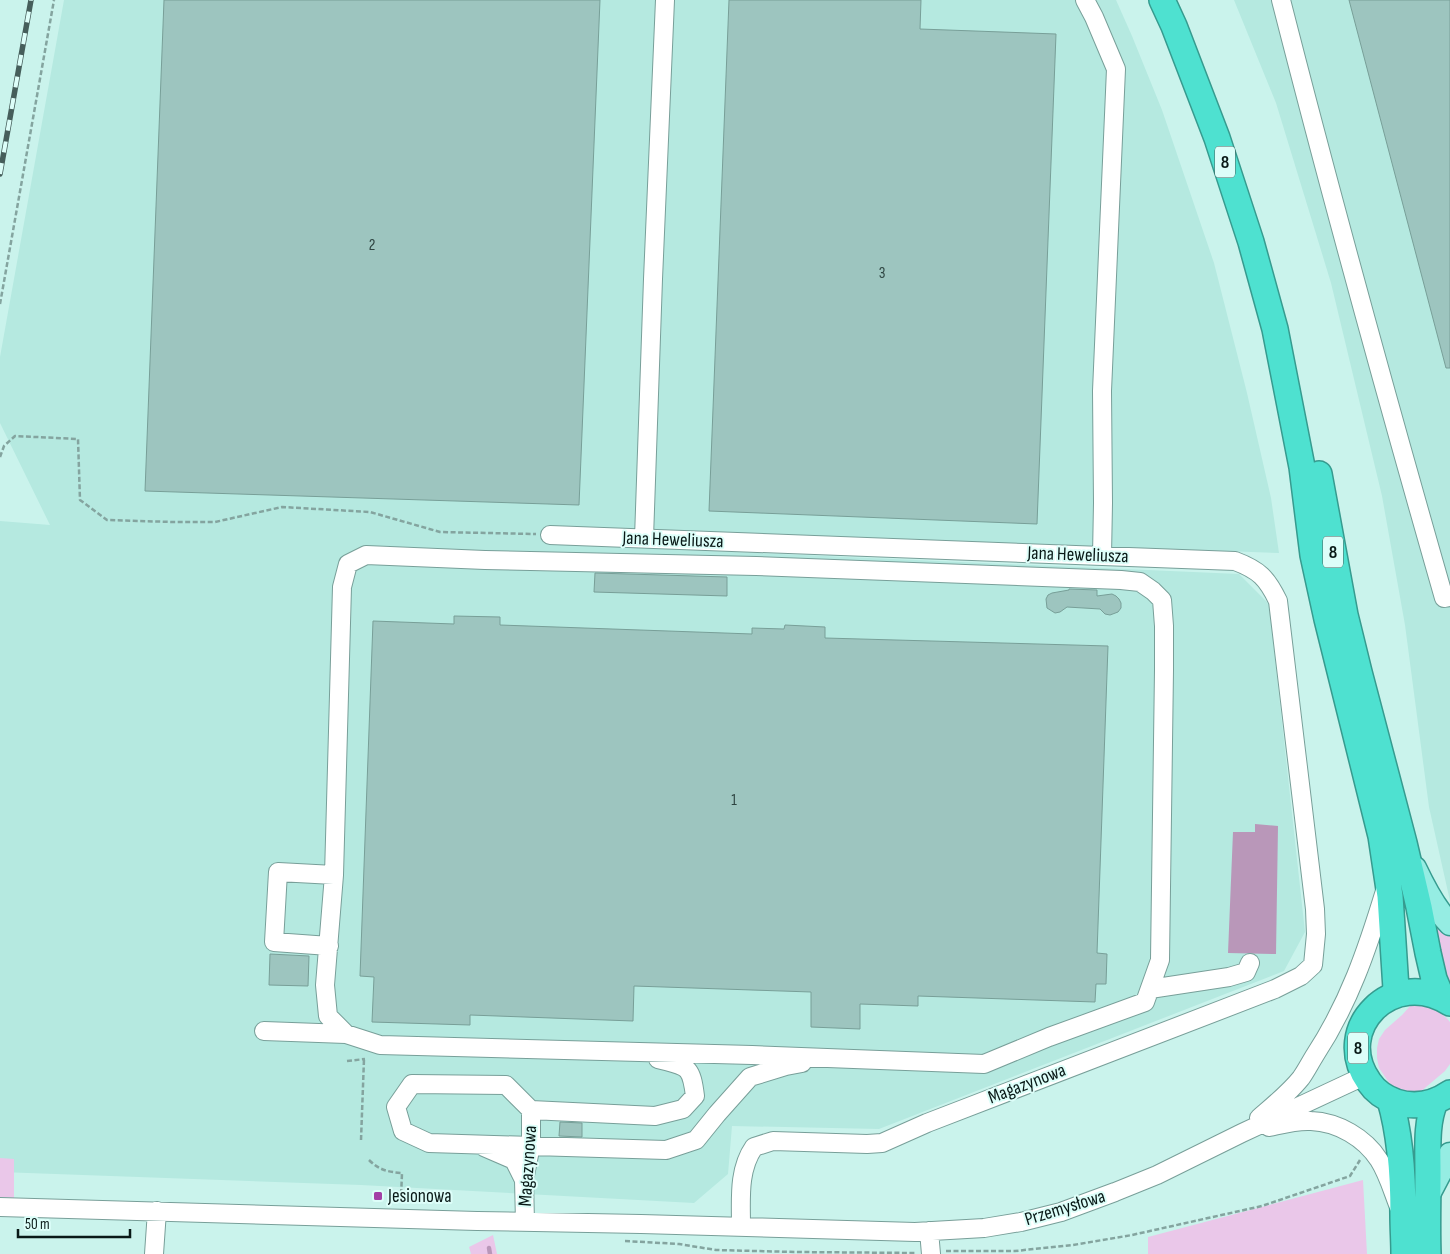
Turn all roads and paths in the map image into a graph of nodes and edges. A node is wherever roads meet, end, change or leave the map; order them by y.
1 (54, 0) edge
2 (665, 0) edge
3 (1086, 0) edge
4 (1162, 0) edge
5 (1281, 0) edge
6 (0, 304) edge
7 (1275, 329) junction
8 (0, 457) edge
9 (550, 535) joint
10 (644, 538) junction
11 (1102, 556) junction
12 (1450, 597) edge
13 (1404, 843) junction
14 (334, 875) junction
15 (1388, 882) junction
16 (1315, 909) joint
17 (1450, 924) edge
18 (329, 946) junction
19 (1250, 962) dead end
20 (1150, 989) junction
21 (1392, 996) junction
22 (1446, 1000) edge
23 (264, 1031) dead end
24 (346, 1034) junction
25 (634, 1052) junction
26 (830, 1058) junction
27 (364, 1059) dead end
28 (1364, 1076) junction
29 (1442, 1097) edge
30 (1390, 1100) junction
31 (531, 1110) junction
32 (1242, 1133) junction
33 (361, 1140) dead end
34 (477, 1144) junction
35 (531, 1145) junction
36 (1450, 1154) edge
37 (369, 1160) dead end
38 (1360, 1160) dead end
39 (524, 1180) junction
40 (401, 1198) dead end
41 (1427, 1198) junction
42 (0, 1207) edge
43 (157, 1211) junction
44 (1403, 1218) junction
45 (525, 1222) junction
46 (741, 1226) junction
47 (929, 1232) junction
48 (618, 1241) dead end
49 (932, 1252) edge
50 (154, 1254) edge
51 (1404, 1254) edge
52 (1428, 1254) edge

1 - 6 path
2 - 10 street
3 - 11 street
4 - 7 highway, 8
5 - 12 street
7 - 13 highway, 8
7 - 15 highway, 8
8 - 9 path
9 - 10 street, Jana Heweliusza
10 - 11 street, Jana Heweliusza
11 - 16 street, Jana Heweliusza
13 - 17 main road
13 - 22 highway, 8
14 - 18 street
14 - 18 street
14 - 20 street
15 - 21 highway, 8
15 - 32 street
16 - 46 street, Magazynowa
18 - 24 street
19 - 20 street
20 - 26 street
21 - 22 highway, 8
21 - 28 highway, 8
23 - 24 street
24 - 25 street
25 - 26 street
25 - 31 street
26 - 35 street
27 - 33 path
28 - 30 highway, 8
28 - 32 street, Przemysłowa
29 - 30 highway, 8
29 - 41 highway, 8
30 - 44 highway
31 - 34 street
31 - 35 street, Magazynowa
32 - 44 street
32 - 47 street, Przemysłowa
34 - 35 street
34 - 39 street
35 - 39 street, Magazynowa
36 - 41 main road
37 - 40 path
38 - 49 path
39 - 45 street, Magazynowa
41 - 52 highway, 8
42 - 43 street
43 - 45 street
43 - 50 street
44 - 51 highway
45 - 46 street
46 - 47 street, Przemysłowa
47 - 49 street
48 - 49 path

